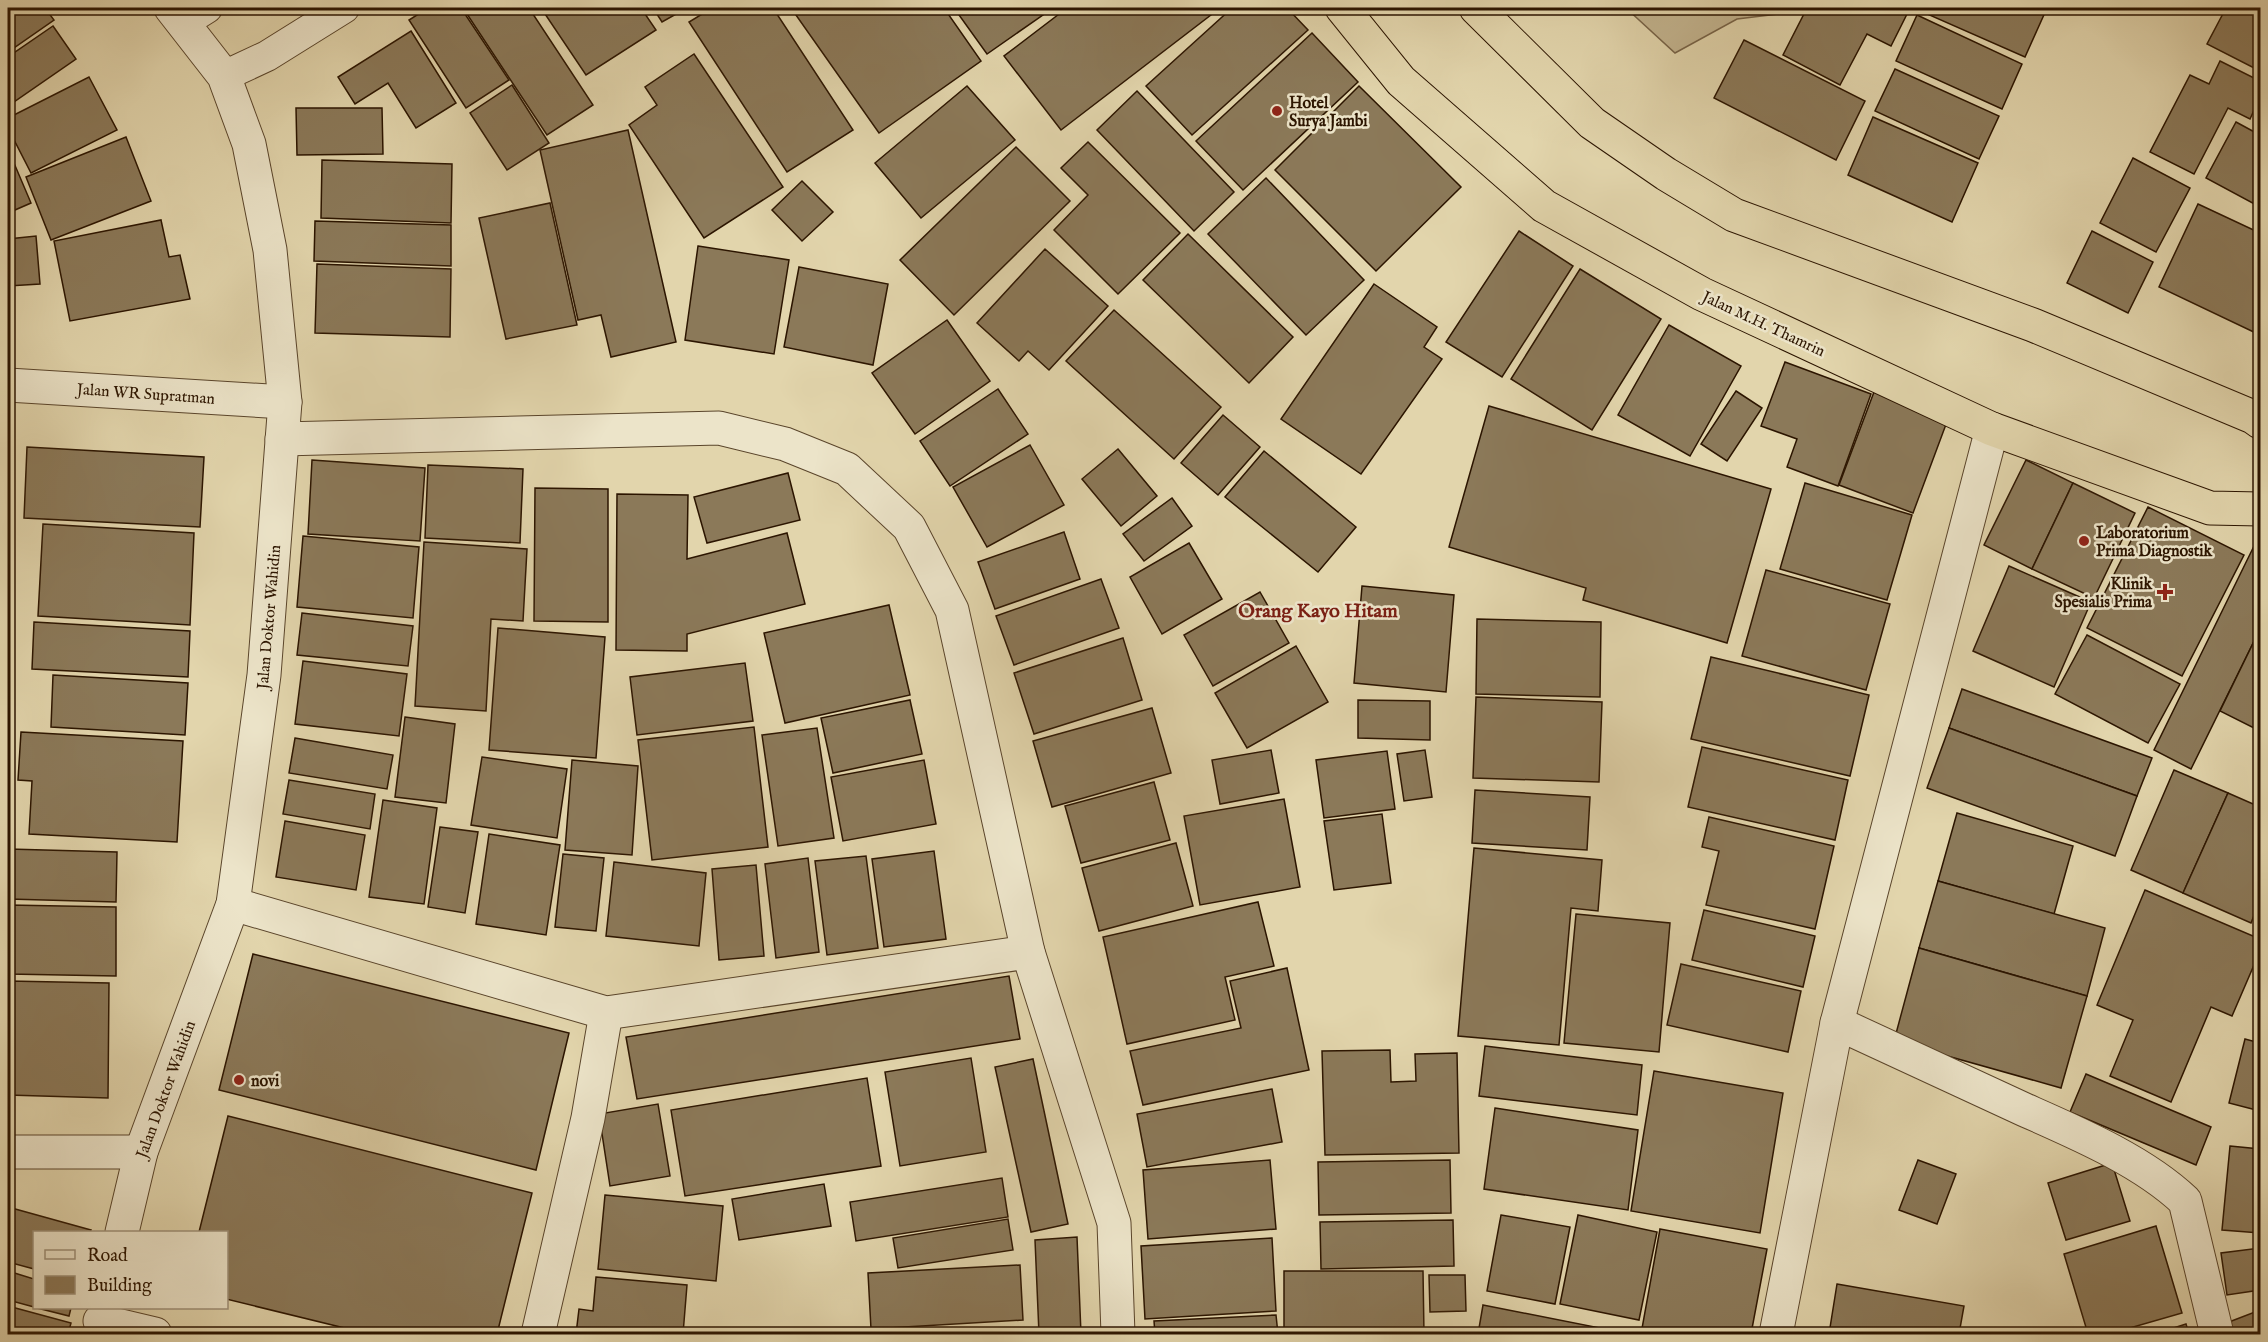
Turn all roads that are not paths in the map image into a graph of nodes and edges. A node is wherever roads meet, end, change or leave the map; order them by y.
1 (344, 8) edge
2 (1342, 8) edge
3 (1476, 8) edge
4 (187, 13) edge
5 (224, 76) junction
6 (8, 384) edge
7 (285, 402) junction
8 (2260, 422) edge
9 (1992, 429) junction
10 (282, 439) junction
11 (2260, 509) edge
12 (233, 904) junction
13 (1028, 952) junction
14 (606, 1013) junction
15 (1837, 1023) junction
16 (8, 1152) edge
17 (141, 1152) junction
18 (122, 1231) edge
19 (100, 1321) edge
20 (155, 1335) edge
21 (538, 1335) edge
22 (1118, 1335) edge
23 (1776, 1335) edge
24 (2217, 1335) edge

1 - 5 lane
2 - 9 highway, Jalan M.H. Thamrin
3 - 8 highway
4 - 5 street, Jalan Doktor Wahidin
5 - 7 street, Jalan Doktor Wahidin
6 - 7 street, Jalan WR Supratman
7 - 10 street, Jalan Doktor Wahidin
9 - 11 highway, Jalan M.H. Thamrin
9 - 15 street
10 - 12 street, Jalan Doktor Wahidin
10 - 13 street
12 - 14 street
12 - 17 street, Jalan Doktor Wahidin
13 - 14 street
13 - 22 street
14 - 21 street
15 - 23 street
15 - 24 street
16 - 17 street
17 - 18 street, Jalan Doktor Wahidin
19 - 20 street

